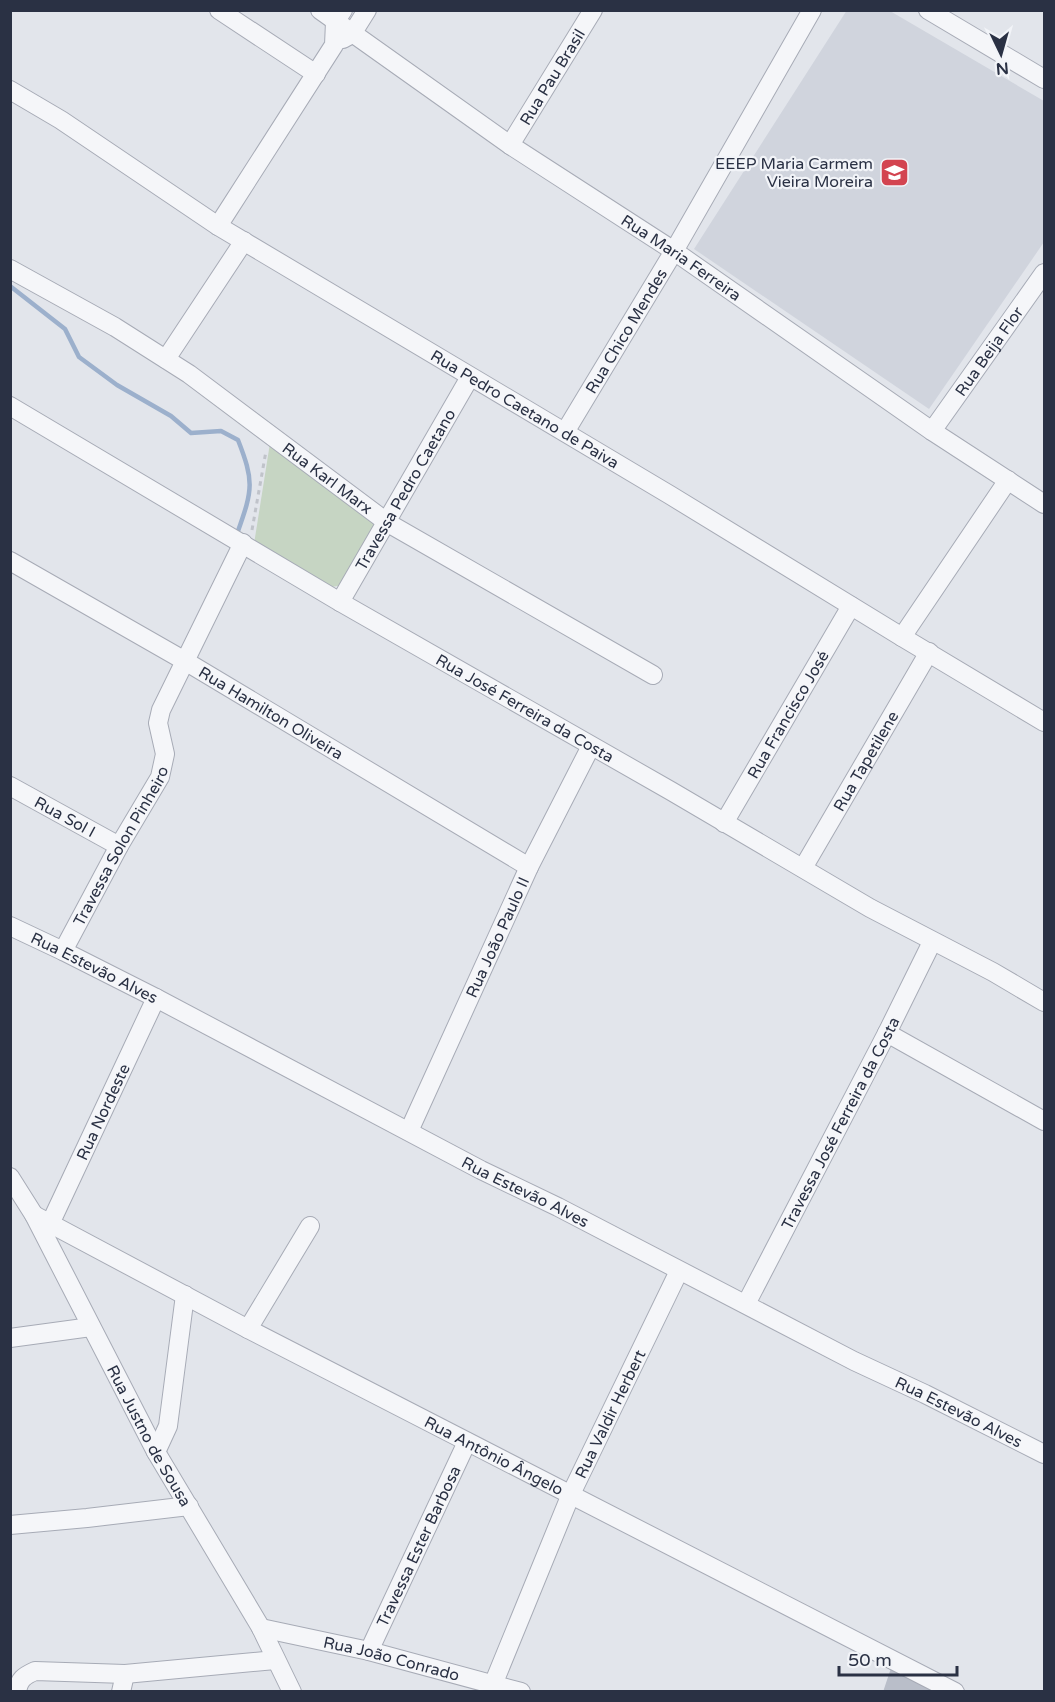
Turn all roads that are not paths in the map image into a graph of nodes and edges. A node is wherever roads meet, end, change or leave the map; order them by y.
1 (219, 10) edge
2 (320, 10) edge
3 (367, 10) edge
4 (593, 10) edge
5 (812, 10) edge
6 (928, 10) edge
7 (339, 16) edge
8 (352, 34) junction
9 (334, 45) junction
10 (316, 74) junction
11 (1044, 79) edge
12 (10, 90) edge
13 (510, 145) junction
14 (218, 226) junction
15 (244, 241) junction
16 (674, 251) junction
17 (10, 269) edge
18 (1044, 273) edge
19 (166, 359) junction
20 (470, 377) junction
21 (10, 406) edge
22 (932, 431) junction
23 (565, 432) junction
24 (1008, 480) junction
25 (1044, 504) edge
26 (388, 523) junction
27 (246, 545) junction
28 (10, 561) edge
29 (340, 602) junction
30 (851, 606) junction
31 (902, 637) junction
32 (928, 652) junction
33 (185, 662) junction
34 (653, 675) dead end
35 (1044, 722) edge
36 (591, 746) junction
37 (10, 786) edge
38 (724, 823) junction
39 (119, 846) junction
40 (529, 867) junction
41 (803, 868) junction
42 (10, 926) edge
43 (932, 942) junction
44 (63, 951) junction
45 (156, 998) junction
46 (1044, 1002) edge
47 (887, 1033) junction
48 (1044, 1121) edge
49 (410, 1131) junction
50 (10, 1176) edge
51 (42, 1220) junction
52 (310, 1226) dead end
53 (679, 1271) junction
54 (185, 1294) junction
55 (746, 1304) junction
56 (91, 1327) junction
57 (248, 1329) junction
58 (10, 1338) edge
59 (467, 1442) junction
60 (156, 1452) junction
61 (1044, 1454) edge
62 (571, 1494) junction
63 (189, 1506) junction
64 (10, 1525) edge
65 (261, 1628) junction
66 (369, 1651) junction
67 (275, 1660) junction
68 (123, 1683) edge
69 (18, 1687) edge
70 (491, 1688) edge
71 (292, 1692) edge
72 (522, 1692) edge
73 (955, 1692) edge

1 - 10 street
2 - 7 street, Rua Maria Ferreira
3 - 8 street
4 - 13 street, Rua Pau Brasil
5 - 16 street, Rua Chico Mendes
6 - 11 street
7 - 8 street, Rua Maria Ferreira
7 - 9 street
8 - 9 street
8 - 13 street, Rua Maria Ferreira
9 - 10 street
10 - 14 street
12 - 14 street, Rua Pedro Caetano de Paiva
13 - 16 street, Rua Maria Ferreira
14 - 15 street, Rua Pedro Caetano de Paiva
15 - 19 street
15 - 20 street, Rua Pedro Caetano de Paiva
16 - 22 street, Rua Maria Ferreira
16 - 23 street, Rua Chico Mendes
17 - 19 street, Rua Karl Marx
18 - 22 street, Rua Beija Flor
19 - 26 street, Rua Karl Marx
20 - 23 street, Rua Pedro Caetano de Paiva
20 - 26 street, Travessa Pedro Caetano
21 - 27 street, Rua José Ferreira da Costa
22 - 24 street, Rua Maria Ferreira
23 - 30 street, Rua Pedro Caetano de Paiva
24 - 25 street, Rua Maria Ferreira
24 - 31 street
26 - 29 street, Travessa Pedro Caetano
26 - 34 street, Rua Karl Marx
27 - 29 street, Rua José Ferreira da Costa
27 - 33 street, Travessa Solon Pinheiro
28 - 33 street, Rua Hamilton Oliveira
29 - 36 street, Rua José Ferreira da Costa
30 - 31 street, Rua Pedro Caetano de Paiva
30 - 38 street, Rua Francisco José
31 - 32 street, Rua Pedro Caetano de Paiva
32 - 35 street, Rua Pedro Caetano de Paiva
32 - 41 street, Rua Tapetilene
33 - 39 street, Travessa Solon Pinheiro
33 - 40 street, Rua Hamilton Oliveira
36 - 38 street, Rua José Ferreira da Costa
36 - 40 street, Rua João Paulo II
37 - 39 street, Rua Sol I
38 - 41 street, Rua José Ferreira da Costa
39 - 44 street, Travessa Solon Pinheiro
40 - 49 street, Rua João Paulo II
41 - 43 street, Rua José Ferreira da Costa
42 - 44 street, Rua Estevão Alves
43 - 46 street, Rua José Ferreira da Costa
43 - 47 street, Travessa José Ferreira da Costa
44 - 45 street, Rua Estevão Alves
45 - 49 street, Rua Estevão Alves
45 - 51 street, Rua Nordeste
47 - 48 street
47 - 55 street, Travessa José Ferreira da Costa
49 - 53 street, Rua Estevão Alves
50 - 51 street, Rua Justno de Sousa
51 - 54 street, Rua Antônio Ângelo
51 - 56 street, Rua Justno de Sousa
52 - 57 street
53 - 55 street, Rua Estevão Alves
53 - 62 street, Rua Valdir Herbert
54 - 57 street, Rua Antônio Ângelo
54 - 60 street
55 - 61 street, Rua Estevão Alves
56 - 58 street
56 - 60 street, Rua Justno de Sousa
57 - 59 street, Rua Antônio Ângelo
59 - 62 street, Rua Antônio Ângelo
59 - 66 street, Travessa Ester Barbosa
60 - 63 street, Rua Justno de Sousa
62 - 70 street, Rua Valdir Herbert
62 - 73 street, Rua Antônio Ângelo
63 - 64 street
63 - 65 street, Rua Justno de Sousa
65 - 66 street, Rua João Conrado
65 - 67 street, Rua Justno de Sousa
66 - 70 street, Rua João Conrado
67 - 68 street
67 - 71 street, Rua Justno de Sousa
68 - 69 street
70 - 72 street, Rua João Conrado

